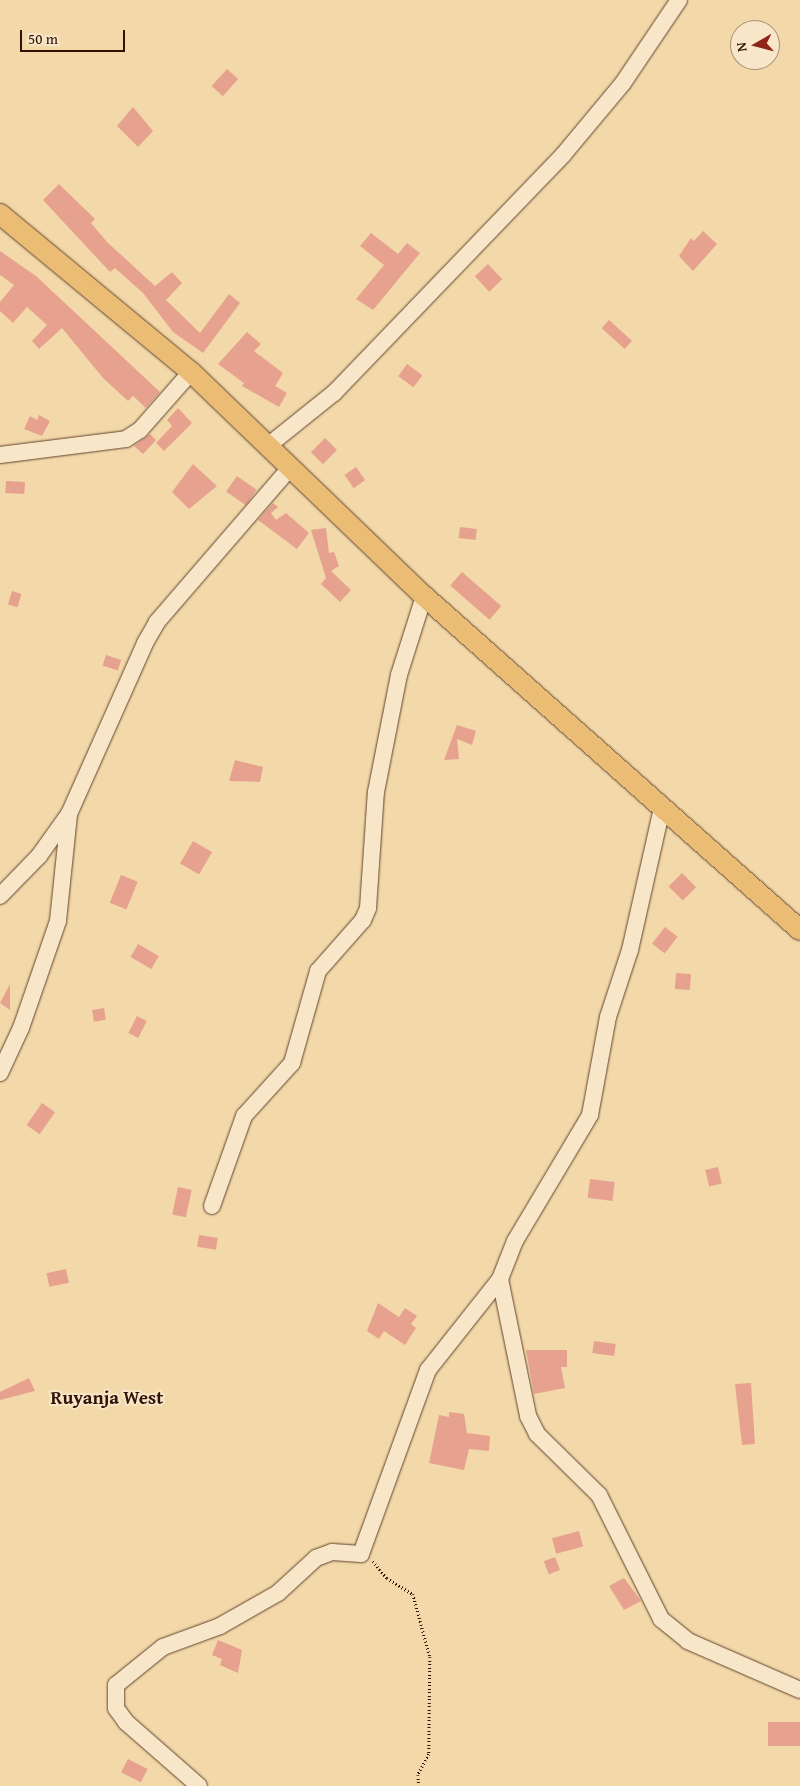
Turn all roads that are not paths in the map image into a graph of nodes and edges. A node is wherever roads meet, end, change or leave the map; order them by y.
1 (679, 0) edge
2 (0, 214) edge
3 (191, 372) junction
4 (269, 445) junction
5 (0, 455) edge
6 (289, 469) junction
7 (424, 596) junction
8 (661, 812) junction
9 (69, 814) junction
10 (0, 896) edge
11 (800, 930) edge
12 (0, 1073) edge
13 (212, 1206) dead end
14 (500, 1279) junction
15 (800, 1690) edge
16 (199, 1786) edge

1 - 4 street
2 - 3 main road
3 - 4 main road
3 - 5 street
4 - 6 main road
6 - 7 main road
6 - 9 street
7 - 8 main road
7 - 13 street
8 - 11 main road
8 - 14 street
9 - 10 street
9 - 12 street
14 - 15 street
14 - 16 street

